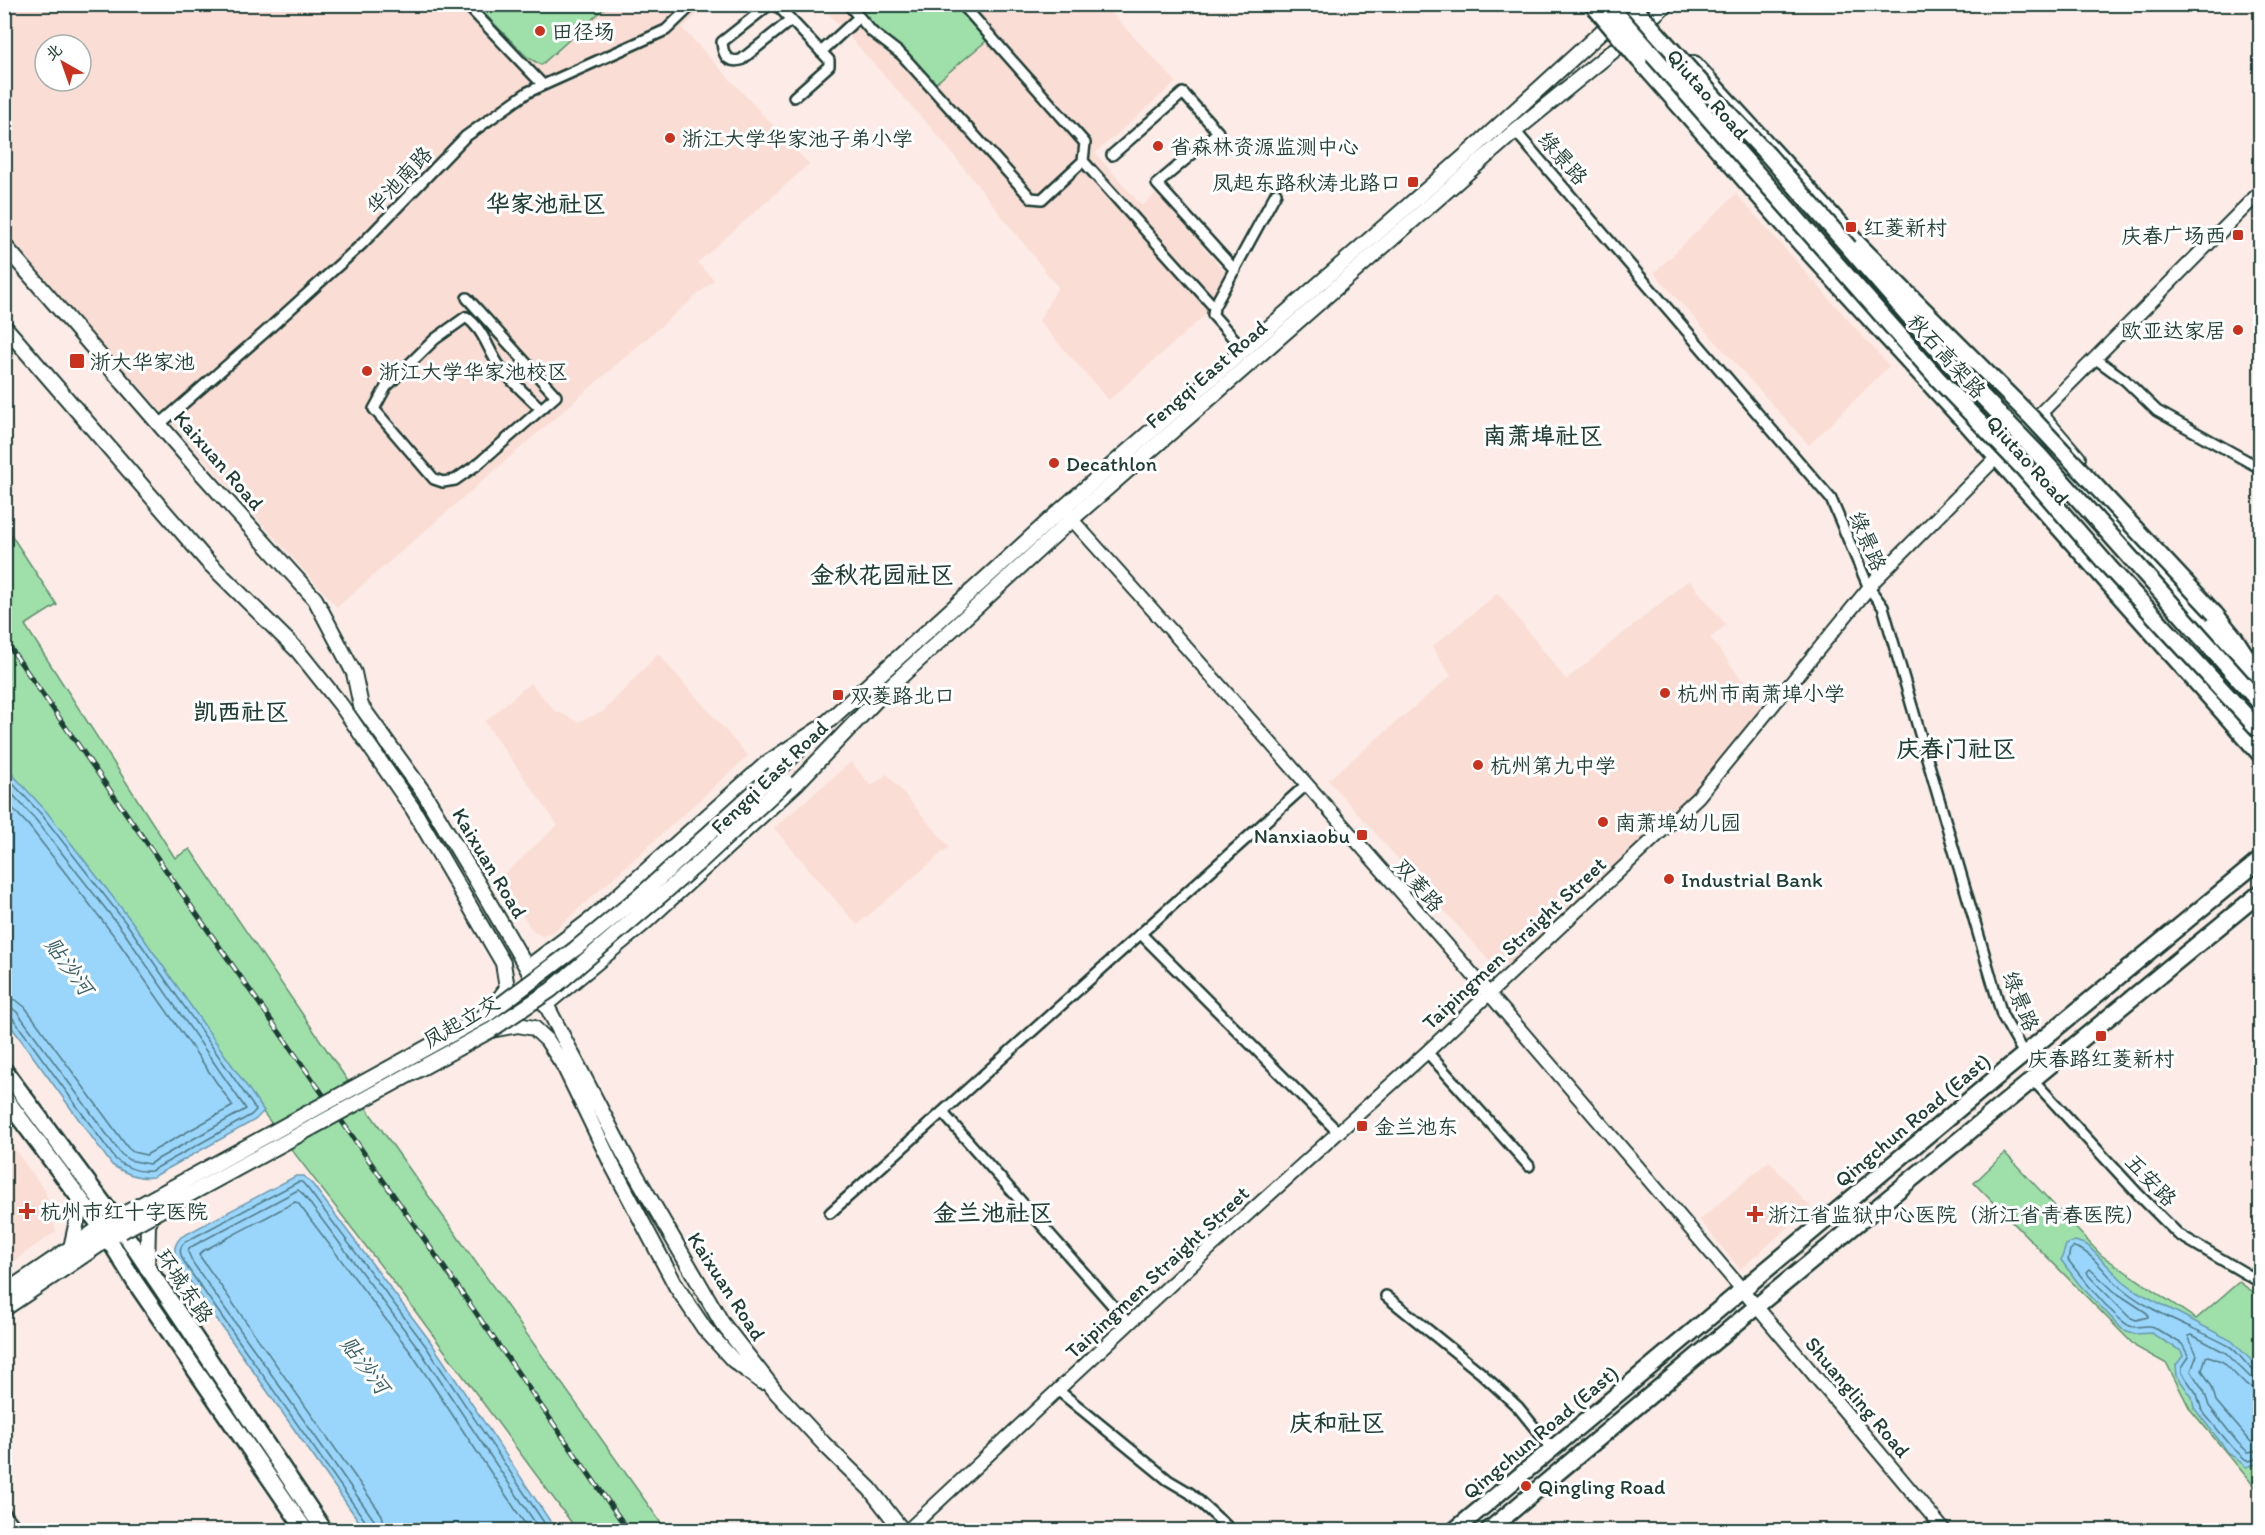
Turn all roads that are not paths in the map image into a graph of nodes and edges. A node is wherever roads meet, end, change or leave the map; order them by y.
1 (466, 4) edge
2 (693, 4) edge
3 (770, 4) edge
4 (777, 4) edge
5 (848, 4) edge
6 (962, 4) edge
7 (1592, 4) edge
8 (1599, 4) edge
9 (1608, 4) edge
10 (1632, 4) edge
11 (1639, 4) edge
12 (1666, 4) edge
13 (859, 17) junction
14 (1652, 17) junction
15 (791, 20) junction
16 (1613, 20) junction
17 (1630, 37) junction
18 (821, 52) junction
19 (543, 85) junction
20 (794, 97) dead end
21 (1515, 131) junction
22 (1112, 155) dead end
23 (1769, 156) junction
24 (1083, 161) junction
25 (2260, 192) edge
26 (1276, 193) dead end
27 (4, 245) edge
28 (1234, 270) junction
29 (467, 298) dead end
30 (1214, 307) junction
31 (4, 326) edge
32 (1244, 350) junction
33 (2097, 359) junction
34 (541, 409) junction
35 (2041, 415) junction
36 (1959, 416) junction
37 (160, 424) junction
38 (2029, 428) junction
39 (1998, 457) junction
40 (2260, 468) edge
41 (1067, 514) junction
42 (1869, 588) junction
43 (2260, 668) edge
44 (2260, 676) edge
45 (2260, 687) edge
46 (884, 692) junction
47 (2260, 703) edge
48 (823, 726) junction
49 (2260, 731) edge
50 (2260, 754) edge
51 (780, 778) junction
52 (1306, 785) junction
53 (2260, 860) edge
54 (2260, 893) edge
55 (1142, 935) junction
56 (526, 968) junction
57 (1488, 994) junction
58 (545, 1005) junction
59 (488, 1014) junction
60 (491, 1030) junction
61 (1427, 1052) junction
62 (2024, 1054) junction
63 (4, 1070) edge
64 (2033, 1080) junction
65 (4, 1097) edge
66 (943, 1113) junction
67 (1338, 1132) junction
68 (1529, 1166) dead end
69 (78, 1196) junction
70 (153, 1214) junction
71 (830, 1214) dead end
72 (118, 1225) junction
73 (104, 1233) junction
74 (70, 1248) junction
75 (147, 1268) junction
76 (2260, 1282) edge
77 (1743, 1289) junction
78 (4, 1293) edge
79 (1386, 1296) dead end
80 (1757, 1306) junction
81 (4, 1309) edge
82 (1129, 1324) junction
83 (1059, 1390) junction
84 (776, 1392) junction
85 (1552, 1449) junction
86 (4, 1512) edge
87 (316, 1528) edge
88 (18, 1530) edge
89 (902, 1530) edge
90 (908, 1530) edge
91 (1231, 1530) edge
92 (1455, 1530) edge
93 (1489, 1530) edge
94 (1944, 1530) edge

1 - 19 street
2 - 19 street, 华池南路
3 - 15 street
4 - 15 street
5 - 13 street
6 - 24 street
7 - 36 main road, bridge
8 - 16 main road, Qiutao Road
9 - 49 main road, 秋石高架路, bridge
10 - 16 main road, Fengqi East Road
10 - 23 main road, 秋石高架路, bridge
11 - 14 main road, Qiutao Road
12 - 14 main road, Fengqi East Road
13 - 18 street
13 - 24 street
14 - 17 main road, Fengqi East Road
14 - 38 main road, Qiutao Road
15 - 18 street
16 - 17 main road, Qiutao Road
16 - 32 main road, Fengqi East Road
17 - 21 main road, Fengqi East Road
17 - 36 main road, Qiutao Road
18 - 20 street
19 - 37 street, 华池南路
21 - 41 main road, Fengqi East Road
21 - 42 street, 绿景路
22 - 28 street
23 - 44 main road, bridge
23 - 47 main road, 秋石高架路, bridge
24 - 30 street
25 - 33 street, Taipingmen Straight Street
26 - 28 street
27 - 37 main road, Kaixuan Road
28 - 30 street
29 - 34 street
30 - 32 street
31 - 59 main road, bridge
32 - 41 main road, Fengqi East Road
33 - 35 street, Taipingmen Straight Street
33 - 40 street
34 - 34 street
35 - 38 street, Taipingmen Straight Street
35 - 43 main road
36 - 39 main road, Qiutao Road
37 - 56 main road, Kaixuan Road
38 - 39 street, Taipingmen Straight Street
38 - 45 main road, Qiutao Road
39 - 42 street, Taipingmen Straight Street
39 - 50 main road, Qiutao Road
41 - 46 main road, Fengqi East Road
41 - 48 main road, Fengqi East Road
41 - 52 street, 双菱路
42 - 57 street, Taipingmen Straight Street
42 - 62 street, 绿景路
46 - 51 main road, 凤起立交
46 - 58 main road, Fengqi East Road
48 - 51 main road, 凤起立交
48 - 56 main road, Fengqi East Road
51 - 59 main road, 凤起立交, bridge
51 - 60 main road, 凤起立交, bridge
52 - 55 street
52 - 57 street, 双菱路
53 - 62 main road, Qingchun Road (East)
54 - 64 main road, Qingchun Road (East)
55 - 66 street
55 - 67 street
56 - 58 main road, Kaixuan Road
57 - 61 street, Taipingmen Straight Street
57 - 77 street, 双菱路
58 - 84 main road, Kaixuan Road
59 - 72 main road, 凤起立交, bridge
60 - 70 main road, 凤起立交, bridge
60 - 84 main road
61 - 67 street, Taipingmen Straight Street
61 - 68 street
62 - 77 main road, Qingchun Road (East)
63 - 72 main road, 环城东路
64 - 76 street, 五安路
64 - 80 main road, Qingchun Road (East)
65 - 69 main road, 环城东路
66 - 71 street
66 - 82 street
67 - 82 street, Taipingmen Straight Street
69 - 73 main road, 环城东路
69 - 74 main road
70 - 72 main road, 凤起立交, bridge
70 - 75 main road
72 - 73 main road, 凤起立交
72 - 75 main road, 环城东路
73 - 74 main road, 凤起立交
73 - 81 main road, 凤起立交
73 - 87 main road, 环城东路
74 - 78 main road, 凤起立交
75 - 87 main road, 环城东路
77 - 80 street, Shuangling Road
77 - 85 main road, Qingchun Road (East)
79 - 85 street
80 - 93 main road, Qingchun Road (East)
80 - 94 street, Shuangling Road
82 - 83 street, Taipingmen Straight Street
83 - 90 street, Taipingmen Straight Street
83 - 91 street
84 - 89 main road, Kaixuan Road
85 - 92 main road, Qingchun Road (East)
86 - 88 street

